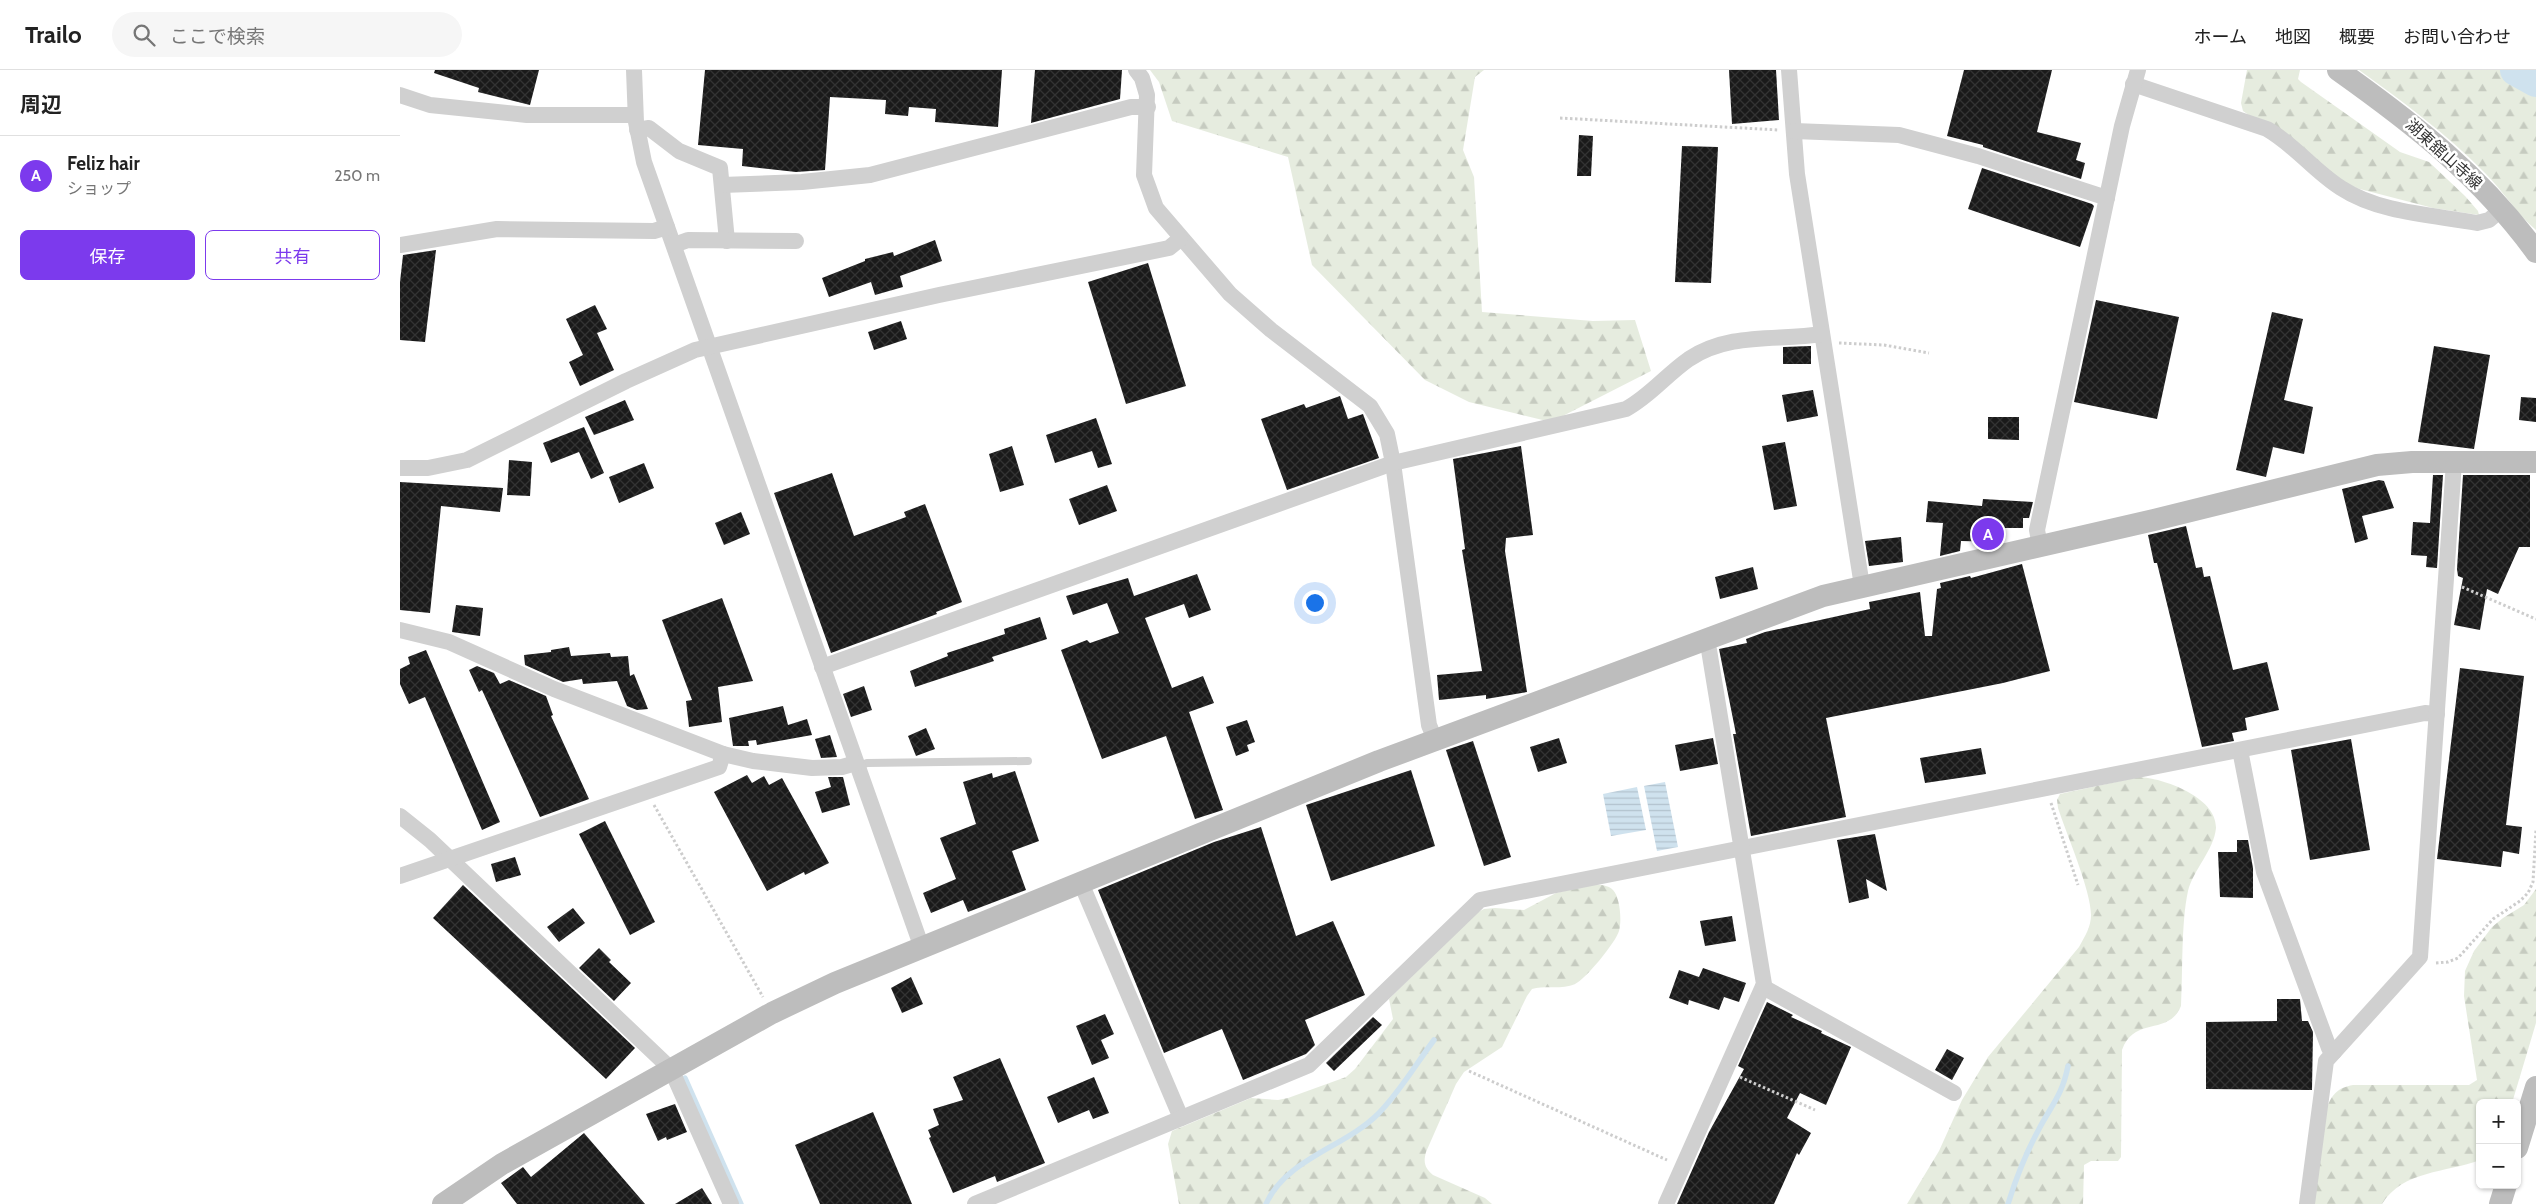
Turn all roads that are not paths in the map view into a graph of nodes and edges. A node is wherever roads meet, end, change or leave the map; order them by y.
1 (634, 70) edge
2 (1136, 70) edge
3 (1789, 70) edge
4 (2338, 70) edge
5 (2136, 77) edge
6 (400, 95) edge
7 (1148, 107) junction
8 (636, 123) junction
9 (1794, 131) junction
10 (722, 185) junction
11 (2107, 198) junction
12 (2502, 209) junction
13 (667, 227) junction
14 (1180, 239) junction
15 (727, 241) junction
16 (796, 241) dead end
17 (400, 245) edge
18 (674, 246) junction
19 (2536, 252) edge
20 (1823, 340) junction
21 (709, 346) junction
22 (2454, 462) junction
23 (2536, 462) edge
24 (1394, 463) junction
25 (400, 468) edge
26 (2040, 546) junction
27 (1862, 586) junction
28 (400, 630) edge
29 (1705, 639) junction
30 (822, 666) junction
31 (2437, 714) junction
32 (1435, 740) junction
33 (2240, 750) junction
34 (723, 754) junction
35 (1028, 762) dead end
36 (856, 765) junction
37 (400, 816) edge
38 (1742, 849) junction
39 (449, 859) junction
40 (400, 876) edge
41 (1081, 882) junction
42 (922, 948) junction
43 (1762, 987) junction
44 (2334, 1052) junction
45 (671, 1069) junction
46 (2536, 1087) edge
47 (1954, 1093) dead end
48 (1181, 1118) junction
49 (2518, 1144) edge
50 (2505, 1189) edge
51 (443, 1204) edge
52 (731, 1204) edge
53 (975, 1204) edge
54 (1666, 1204) edge
55 (2307, 1204) edge
56 (2500, 1204) edge

1 - 8 street
2 - 7 street
3 - 9 street
4 - 12 street, 湖東舘山寺線
5 - 11 street
5 - 12 street
6 - 8 street
7 - 10 street
7 - 14 street
8 - 10 street
8 - 13 street
9 - 11 street
9 - 20 street
10 - 15 street
11 - 26 street
12 - 19 street, 湖東舘山寺線
13 - 17 street
13 - 18 street
14 - 21 street
14 - 24 street
15 - 16 street
15 - 18 street
18 - 21 street
20 - 24 street
20 - 27 street
21 - 25 street
21 - 30 street
22 - 23 street
22 - 26 street
22 - 31 street
24 - 30 street
24 - 32 street
26 - 27 street
27 - 29 street
28 - 34 street
29 - 32 street
29 - 38 street
30 - 36 street
31 - 33 street
31 - 44 street
32 - 41 street
33 - 38 street
33 - 44 street
34 - 36 street
34 - 39 street
35 - 36 lane
36 - 42 street
37 - 39 street
38 - 43 street
38 - 48 street
39 - 40 street
39 - 45 street
41 - 42 street
41 - 48 street
42 - 45 street
43 - 47 street
43 - 54 street
44 - 55 street
45 - 51 street
45 - 52 street
46 - 49 street
48 - 53 street
50 - 56 street

